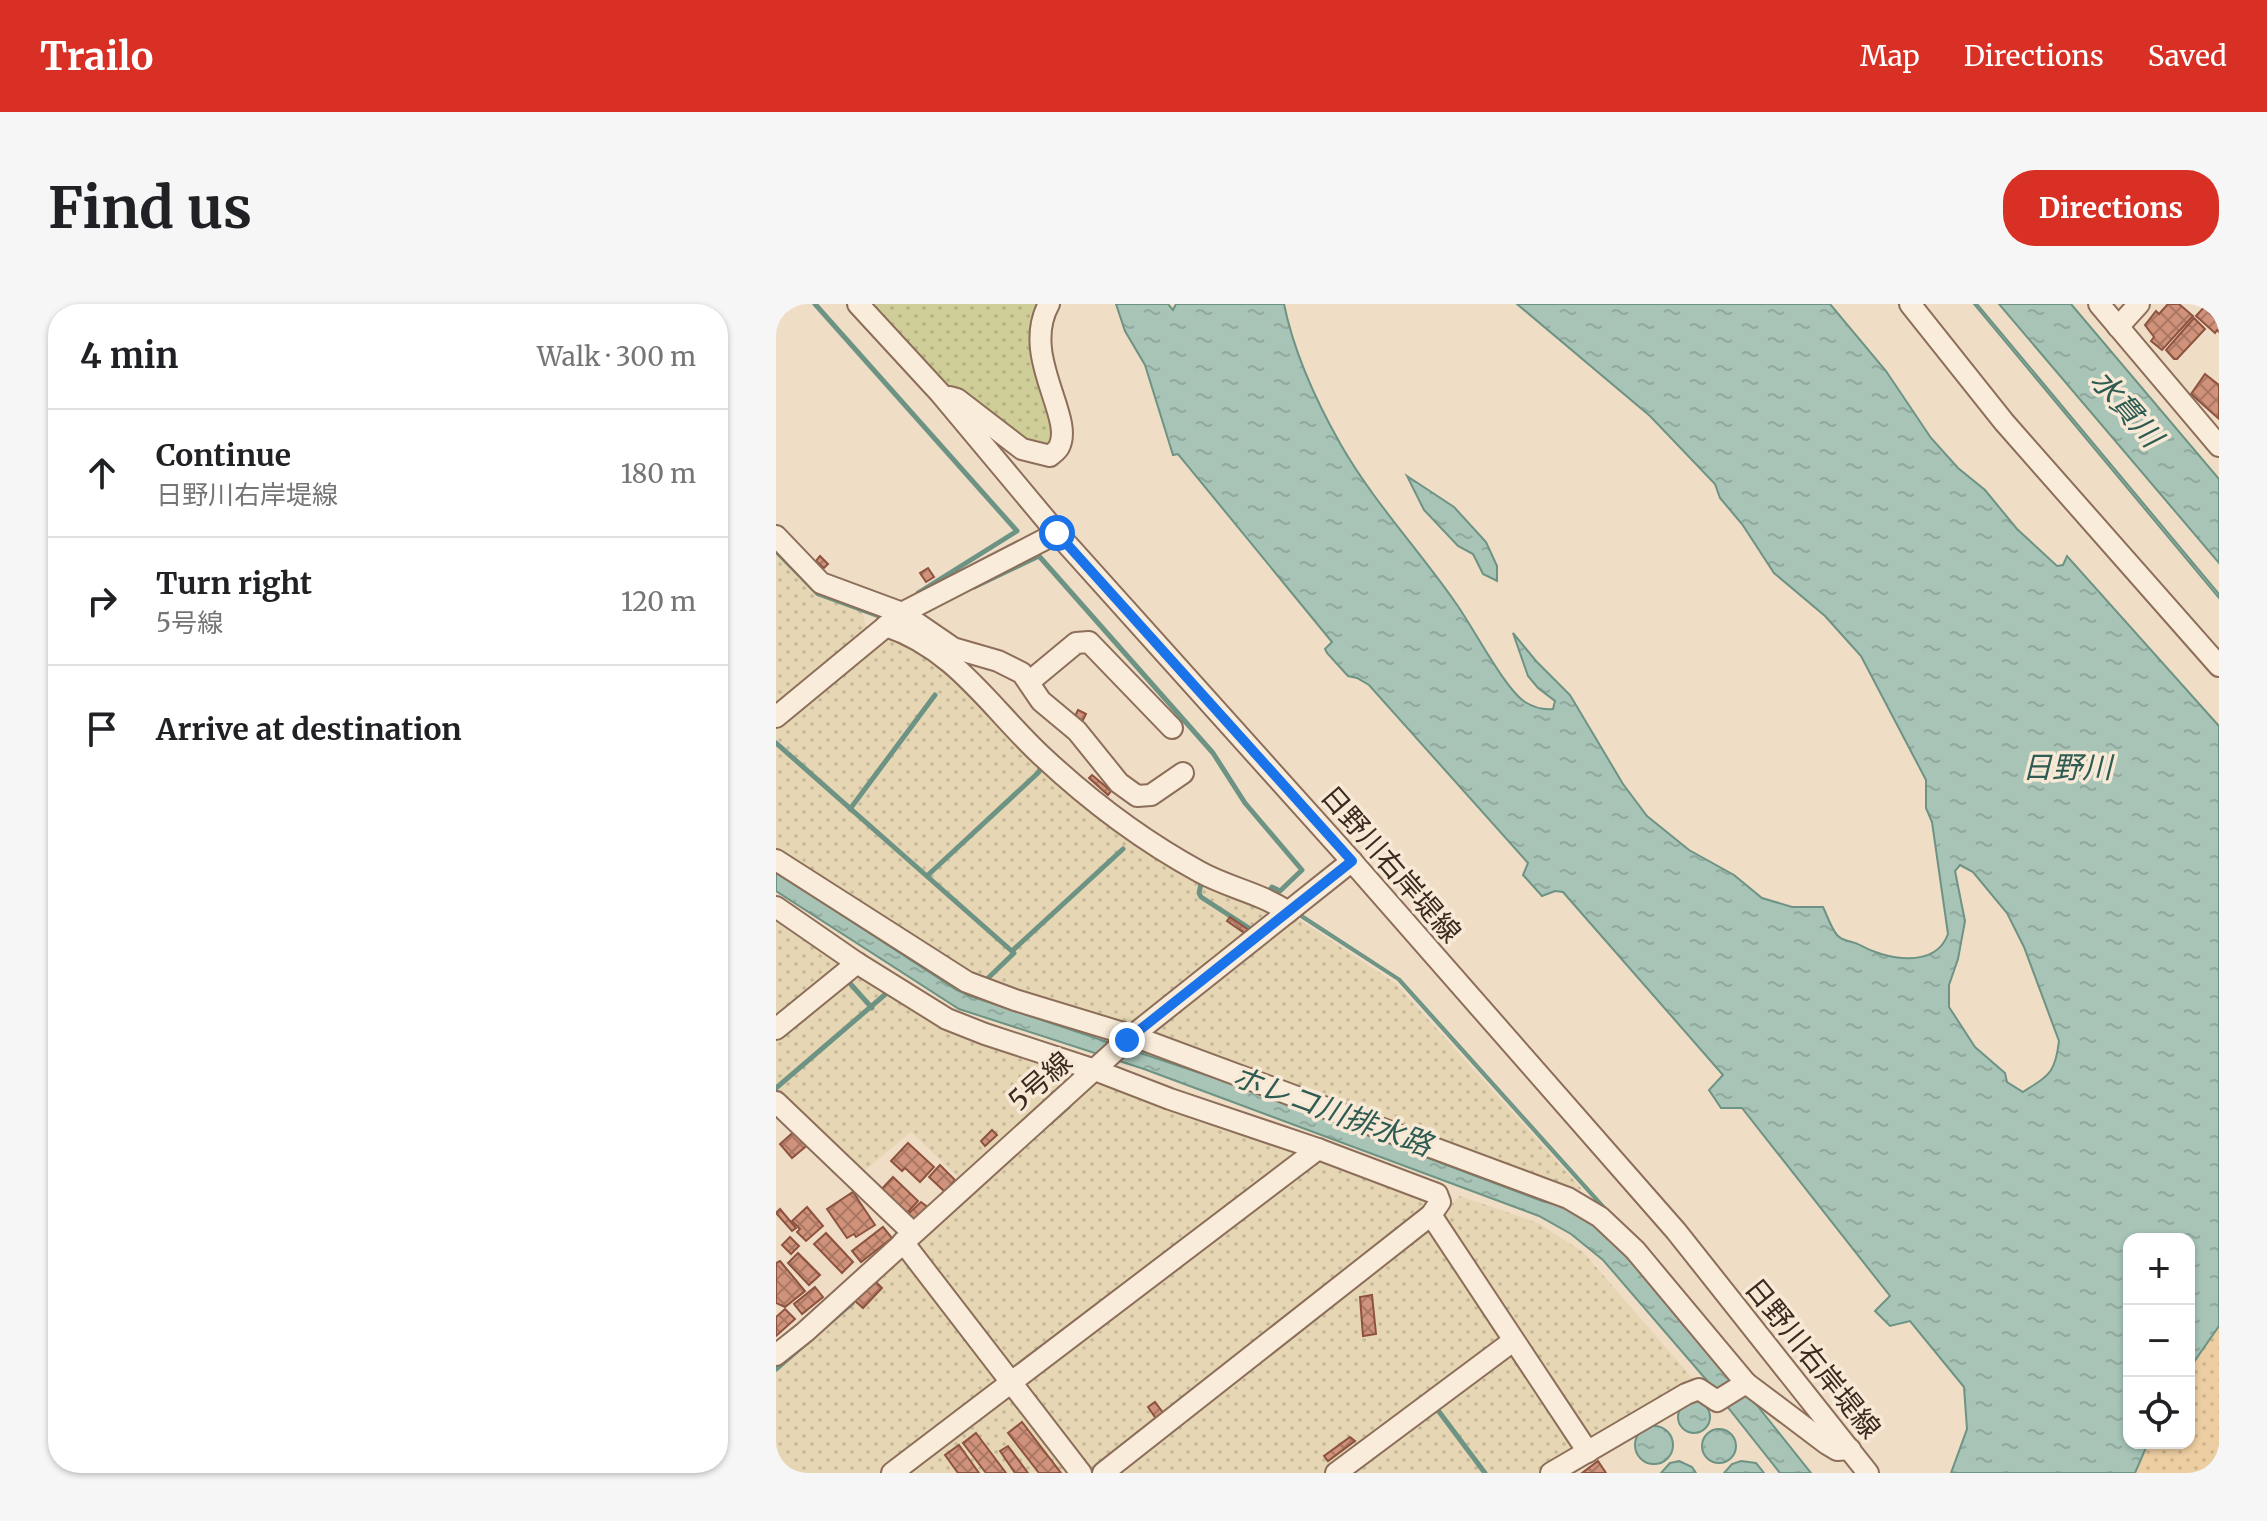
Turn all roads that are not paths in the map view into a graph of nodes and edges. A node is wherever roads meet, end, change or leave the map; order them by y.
1 (858, 304) edge
2 (1049, 304) edge
3 (1910, 304) edge
4 (2099, 304) edge
5 (2139, 304) edge
6 (2118, 327) junction
7 (940, 393) junction
8 (2218, 443) edge
9 (1057, 533) junction
10 (776, 536) edge
11 (894, 620) junction
12 (2219, 666) edge
13 (1029, 682) junction
14 (776, 717) edge
15 (1172, 728) dead end
16 (1183, 773) dead end
17 (776, 860) edge
18 (1352, 861) junction
19 (776, 907) edge
20 (1288, 912) junction
21 (857, 963) junction
22 (776, 1029) edge
23 (1130, 1038) junction
24 (1099, 1067) junction
25 (779, 1110) edge
26 (1318, 1149) junction
27 (1431, 1215) junction
28 (908, 1237) junction
29 (1513, 1341) junction
30 (776, 1355) edge
31 (1011, 1382) junction
32 (1746, 1383) junction
33 (1850, 1449) junction
34 (1588, 1452) junction
35 (892, 1473) edge
36 (1081, 1473) edge
37 (1103, 1473) edge
38 (1336, 1473) edge
39 (1551, 1473) edge
40 (1868, 1473) edge

1 - 7 street, 日野川右岸堤線
2 - 7 street
3 - 12 street
4 - 6 street
5 - 6 street
6 - 8 street
7 - 9 street, 日野川右岸堤線
9 - 11 street
9 - 18 street, 日野川右岸堤線
10 - 11 street
11 - 13 street
11 - 14 street
11 - 20 street
13 - 15 street
13 - 16 street
17 - 23 street
18 - 20 street, 5号線
18 - 33 street, 日野川右岸堤線
19 - 21 street
20 - 23 street, 5号線
21 - 22 street
21 - 24 street
23 - 24 street, 5号線
23 - 32 street
24 - 26 street
24 - 28 street, 5号線
25 - 28 street
26 - 27 street
26 - 31 street
27 - 29 street
27 - 37 street
28 - 30 street, 5号線
28 - 31 street
29 - 34 street
29 - 38 street
31 - 35 street
31 - 36 street
32 - 33 street
32 - 34 street
33 - 40 street, 日野川右岸堤線
34 - 39 street

